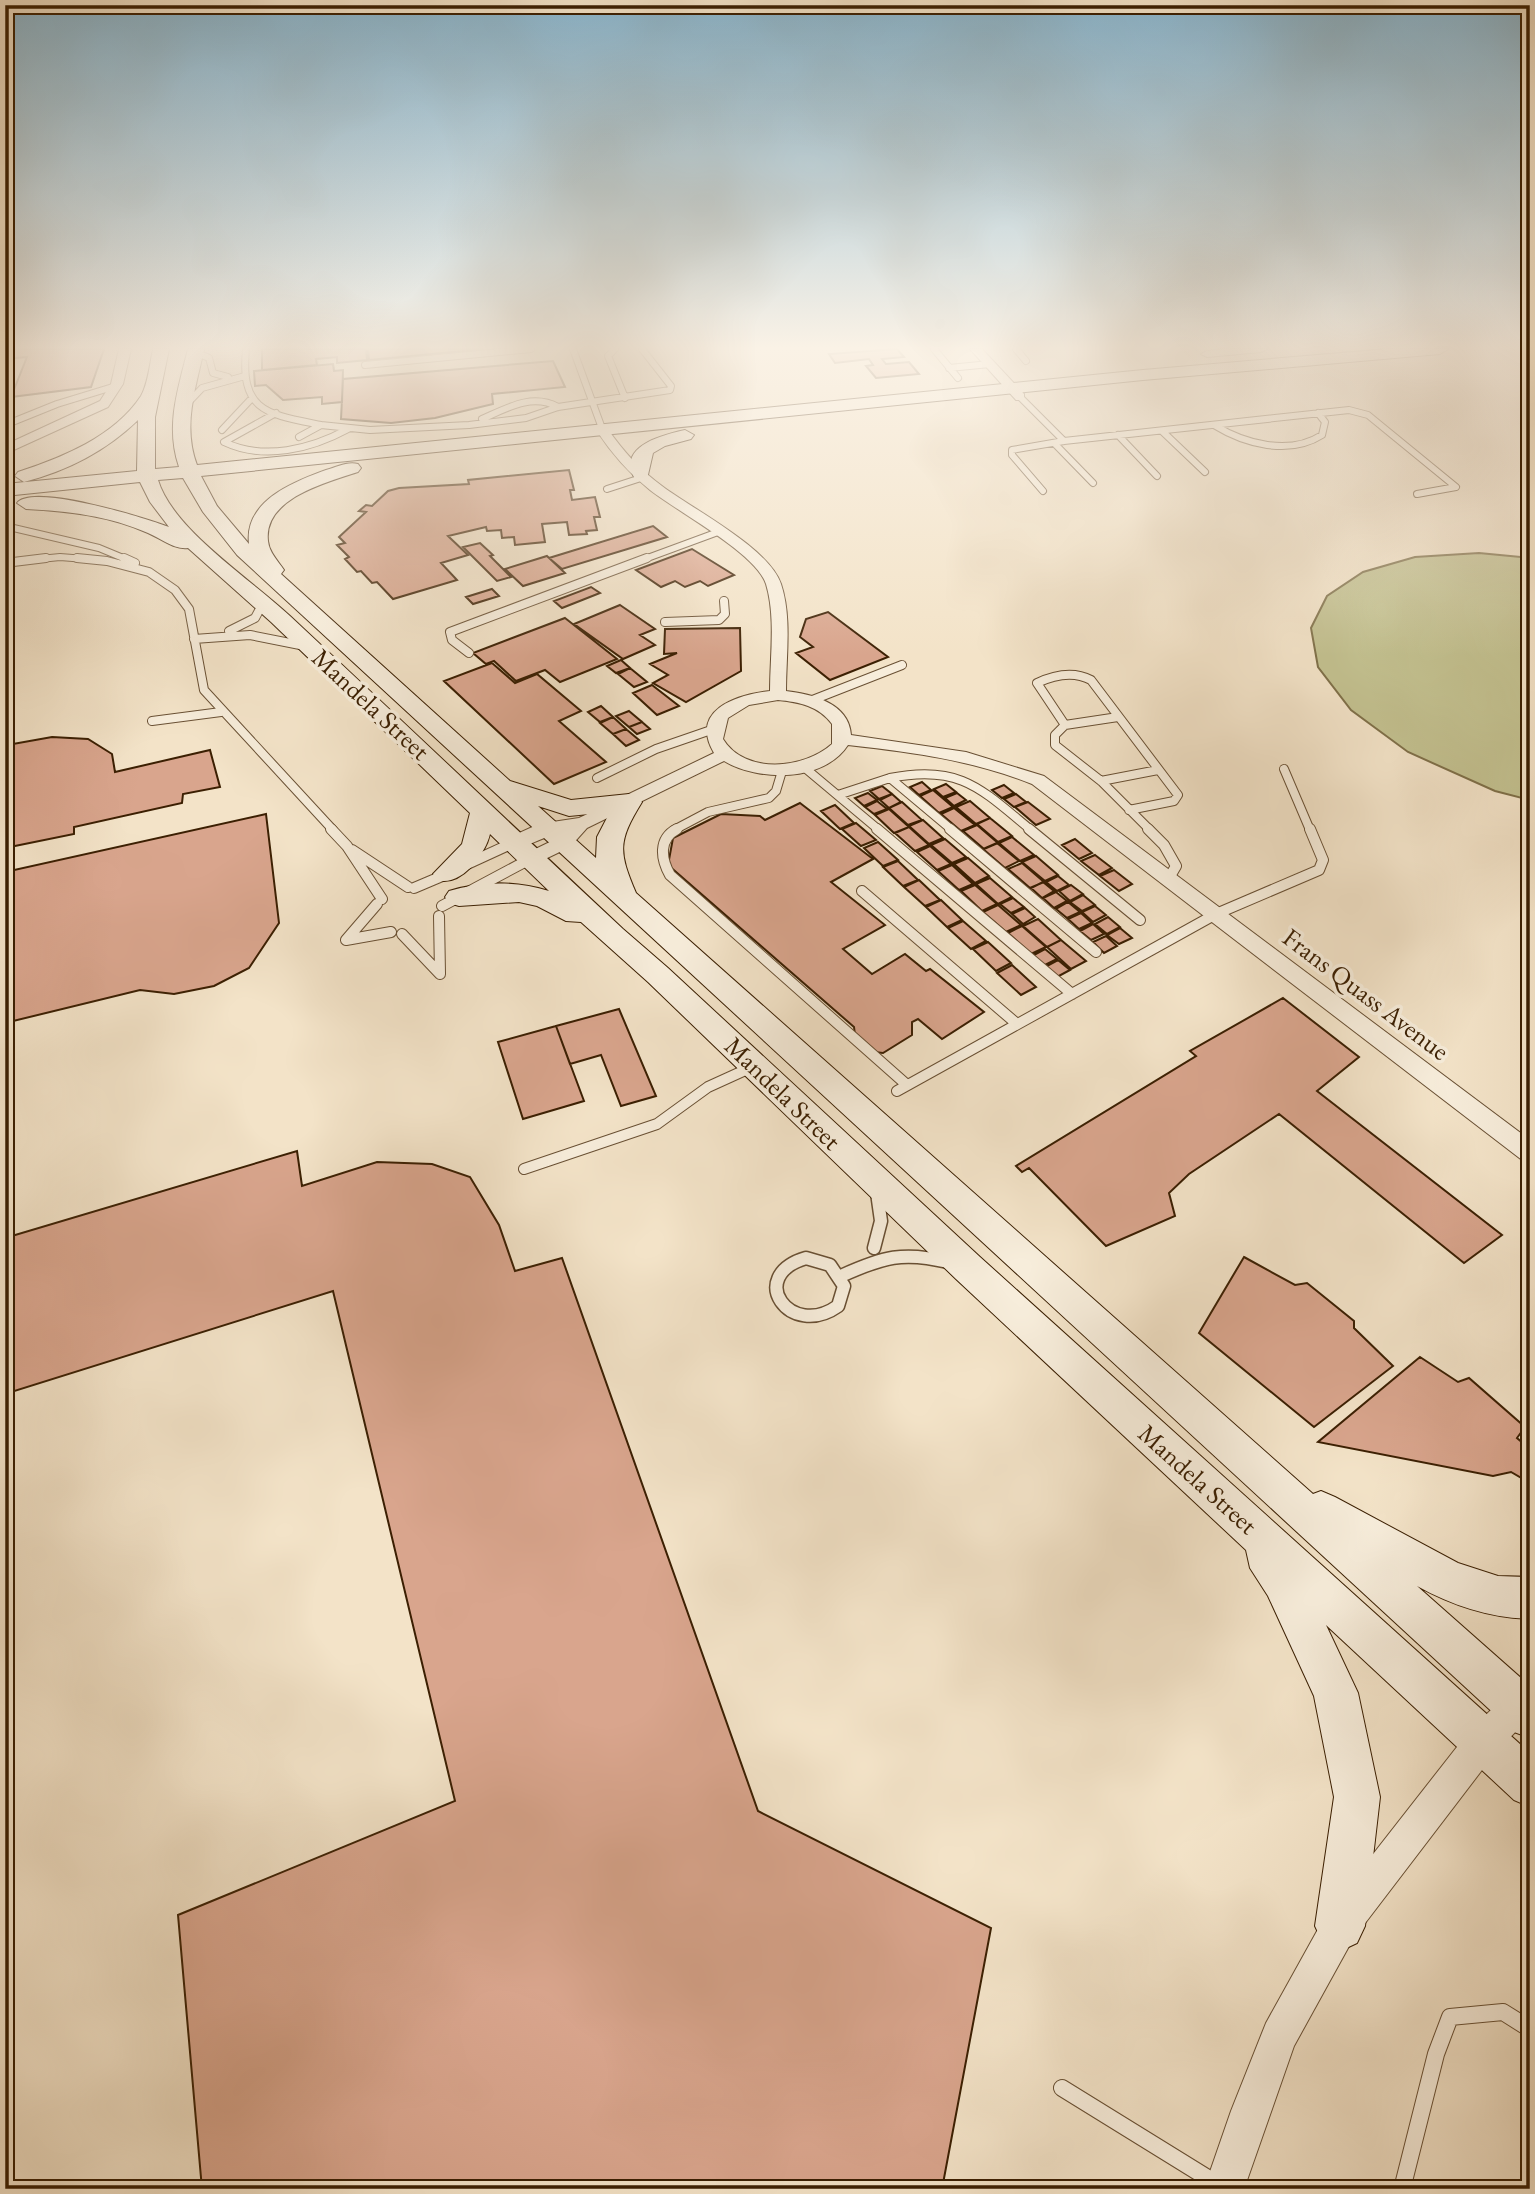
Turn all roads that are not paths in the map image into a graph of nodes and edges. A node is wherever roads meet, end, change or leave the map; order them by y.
1 (84, 451) edge
2 (155, 451) edge
3 (169, 451) edge
4 (177, 451) edge
5 (208, 451) edge
6 (401, 451) edge
7 (463, 451) edge
8 (621, 451) edge
9 (645, 451) edge
10 (1012, 451) edge
11 (1062, 451) edge
12 (1133, 451) edge
13 (1183, 451) edge
14 (1412, 451) edge
15 (308, 460) junction
16 (370, 462) junction
17 (1205, 472) dead end
18 (643, 476) junction
19 (1157, 476) dead end
20 (5, 481) edge
21 (1093, 483) dead end
22 (173, 484) junction
23 (607, 489) dead end
24 (5, 490) edge
25 (1044, 491) dead end
26 (1417, 494) dead end
27 (5, 500) edge
28 (5, 526) edge
29 (718, 532) junction
30 (216, 560) junction
31 (5, 563) edge
32 (149, 572) junction
33 (286, 591) junction
34 (724, 601) dead end
35 (263, 603) junction
36 (665, 622) dead end
37 (223, 634) junction
38 (194, 639) junction
39 (313, 649) junction
40 (469, 653) dead end
41 (902, 665) dead end
42 (778, 695) junction
43 (810, 701) junction
44 (221, 712) junction
45 (1118, 717) junction
46 (152, 720) dead end
47 (1065, 725) junction
48 (714, 729) junction
49 (842, 739) junction
50 (725, 754) junction
51 (805, 768) junction
52 (1284, 769) dead end
53 (1158, 770) junction
54 (782, 771) junction
55 (597, 778) dead end
56 (890, 778) junction
57 (1101, 781) junction
58 (497, 782) junction
59 (838, 795) junction
60 (629, 802) junction
61 (1129, 810) junction
62 (484, 811) junction
63 (564, 831) junction
64 (347, 846) junction
65 (523, 850) junction
66 (1169, 878) junction
67 (862, 891) dead end
68 (447, 898) junction
69 (625, 899) junction
70 (1216, 914) junction
71 (1140, 920) dead end
72 (613, 936) junction
73 (1096, 952) dead end
74 (1072, 994) junction
75 (1017, 1024) junction
76 (755, 1066) junction
77 (1530, 1153) edge
78 (524, 1169) dead end
79 (873, 1179) junction
80 (874, 1248) dead end
81 (968, 1268) junction
82 (841, 1276) junction
83 (1273, 1485) junction
84 (1245, 1522) junction
85 (1530, 1598) edge
86 (1525, 1706) edge
87 (1483, 1741) junction
88 (1530, 1784) edge
89 (1340, 1926) junction
90 (1530, 2029) edge
91 (1062, 2088) dead end
92 (1224, 2189) edge
93 (1402, 2189) edge

1 - 20 main road
2 - 22 main road, Mandela Street
3 - 22 main road
4 - 22 main road, Mandela Street
5 - 15 main road
6 - 15 main road
7 - 16 main road
8 - 18 street
9 - 18 main road
10 - 25 lane
11 - 21 lane
12 - 19 lane
13 - 17 lane
14 - 26 lane
15 - 22 main road
16 - 22 main road
16 - 33 main road
18 - 23 lane
18 - 29 street
22 - 24 main road
22 - 27 main road
22 - 30 main road
22 - 30 main road, Mandela Street
22 - 33 main road, Mandela Street
27 - 30 main road
28 - 32 lane
29 - 40 lane
29 - 42 street
30 - 35 main road, Mandela Street
31 - 32 lane
32 - 38 lane
33 - 58 main road, Mandela Street
34 - 36 lane
35 - 37 lane
35 - 39 main road, Mandela Street
37 - 38 lane
37 - 39 lane
38 - 44 lane
39 - 62 main road, Mandela Street
41 - 43 lane
42 - 43 street
42 - 48 street
43 - 49 street
44 - 46 lane
44 - 64 lane
45 - 47 lane
45 - 47 lane
45 - 53 lane
47 - 57 lane
48 - 50 street
48 - 55 lane
49 - 51 street
49 - 66 street, Frans Quass Avenue
50 - 54 street
50 - 60 street
51 - 54 street
51 - 59 lane
52 - 70 lane
53 - 57 lane
53 - 61 lane
54 - 75 lane
56 - 59 lane
56 - 71 lane
56 - 73 lane
57 - 61 lane
58 - 60 main road
58 - 63 main road, Mandela Street
59 - 74 lane
60 - 63 street
60 - 69 main road
61 - 66 lane
62 - 65 main road, Mandela Street
62 - 68 main road
63 - 65 street
63 - 69 main road, Mandela Street
64 - 68 lane
64 - 68 lane
65 - 68 lane
65 - 68 lane
65 - 72 main road, Mandela Street
66 - 70 street, Frans Quass Avenue
67 - 75 lane
68 - 72 main road
69 - 83 main road, Mandela Street
70 - 74 lane
70 - 77 street, Frans Quass Avenue
72 - 76 main road, Mandela Street
74 - 75 lane
76 - 78 lane
76 - 79 main road, Mandela Street
79 - 80 lane
79 - 81 main road, Mandela Street
81 - 82 lane
81 - 84 main road, Mandela Street
82 - 82 lane
83 - 85 main road
83 - 86 main road, Mandela Street
84 - 87 main road, Mandela Street
84 - 89 main road
86 - 87 street
87 - 88 main road, Mandela Street
87 - 89 street
89 - 92 street
90 - 93 lane
91 - 92 lane

